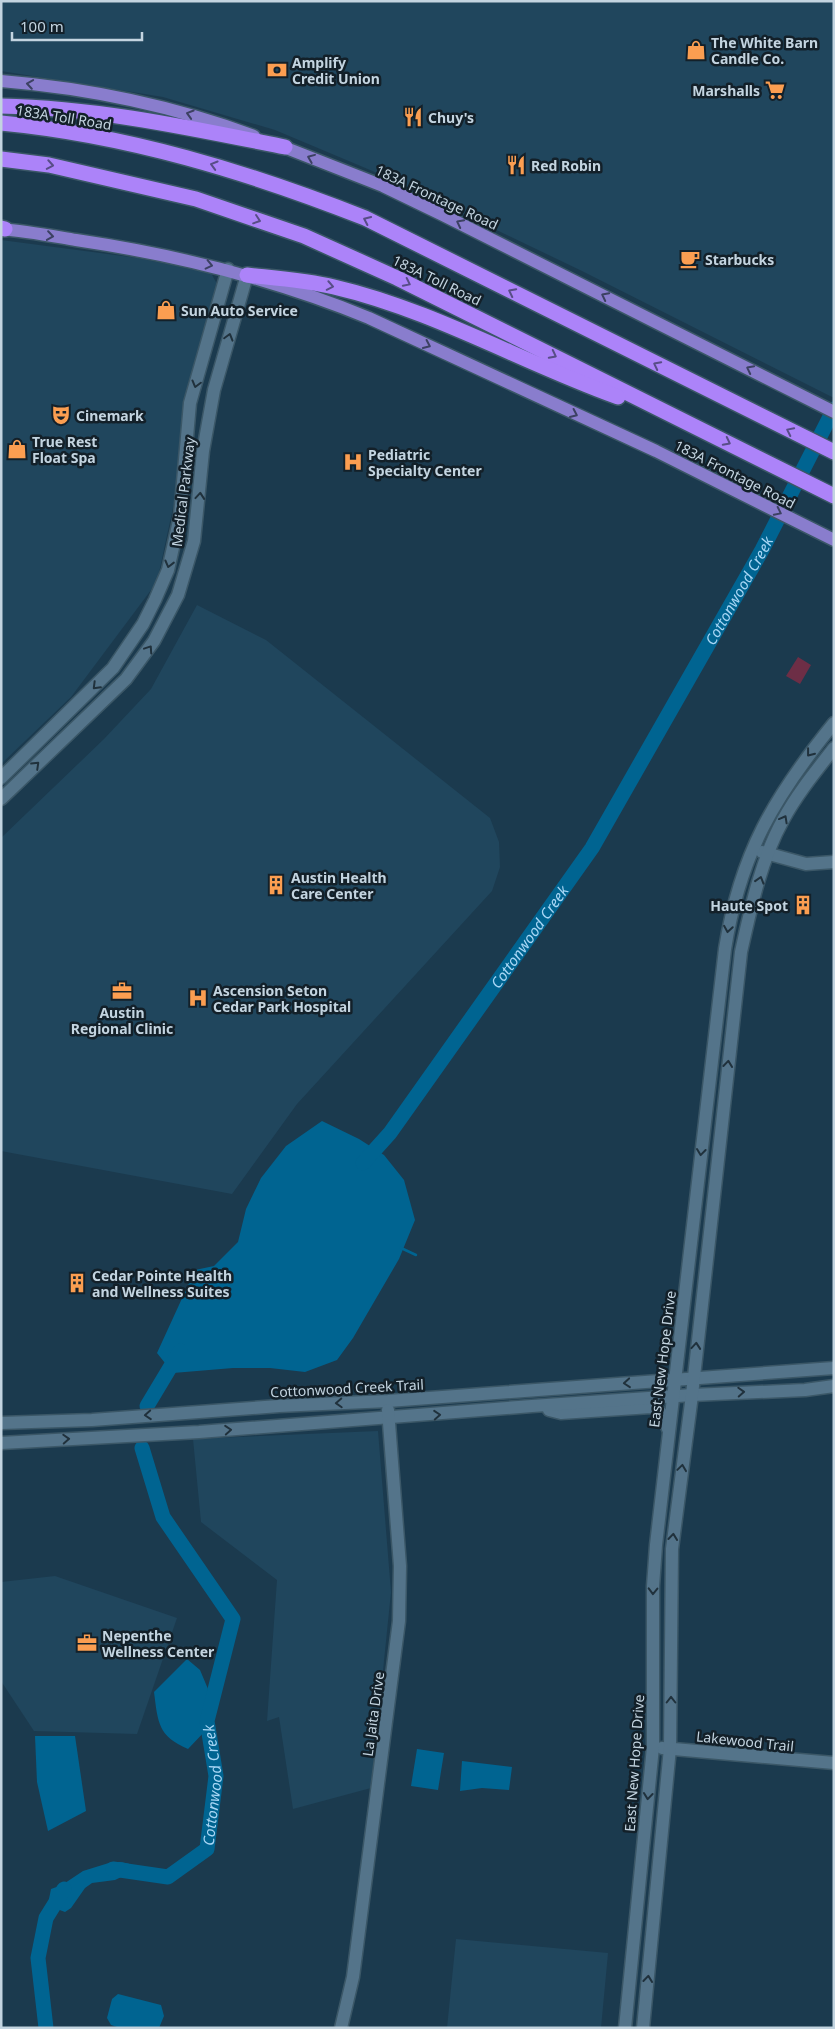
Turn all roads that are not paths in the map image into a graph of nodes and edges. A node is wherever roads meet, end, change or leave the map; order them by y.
1 (1, 80) edge
2 (1, 106) edge
3 (1, 124) edge
4 (286, 148) junction
5 (1, 159) edge
6 (2, 229) edge
7 (228, 269) junction
8 (247, 274) junction
9 (834, 412) edge
10 (683, 421) junction
11 (834, 452) edge
12 (834, 496) edge
13 (180, 516) junction
14 (197, 518) junction
15 (834, 540) edge
16 (61, 719) junction
17 (834, 723) edge
18 (72, 731) junction
19 (834, 748) edge
20 (1, 778) edge
21 (1, 799) edge
22 (752, 850) junction
23 (768, 854) junction
24 (834, 862) edge
25 (707, 1104) junction
26 (723, 1113) junction
27 (834, 1368) edge
28 (694, 1378) junction
29 (675, 1379) junction
30 (834, 1386) edge
31 (692, 1395) junction
32 (674, 1396) junction
33 (388, 1401) junction
34 (532, 1406) junction
35 (389, 1419) junction
36 (1, 1423) edge
37 (669, 1432) junction
38 (1, 1443) edge
39 (652, 1747) junction
40 (670, 1748) junction
41 (834, 1763) edge
42 (341, 2028) edge
43 (625, 2028) edge
44 (643, 2028) edge

4 -> 1 main road, 183A Frontage Road
2 - 4 highway
11 -> 3 highway, 183A Toll Road
9 -> 4 main road, 183A Frontage Road
5 -> 10 highway, 183A Toll Road
6 -> 7 main road, 183A Frontage Road
7 - 8 main road, 183A Frontage Road
7 -> 13 street, Medical Parkway
8 -> 10 highway
14 -> 8 street, Medical Parkway
8 -> 15 main road, 183A Frontage Road
10 -> 12 highway, 183A Toll Road
13 - 14 street
13 -> 16 street, Medical Parkway
18 -> 14 street, Medical Parkway
16 - 18 street
16 - 20 street, Medical Parkway
17 -> 22 street, East New Hope Drive
21 -> 18 street, Medical Parkway
23 -> 19 street
22 - 23 street
22 -> 25 street, East New Hope Drive
23 - 24 street
26 -> 23 street
25 - 26 street
25 -> 29 street, East New Hope Drive
28 -> 26 street
27 - 28 street, Cottonwood Creek Trail
28 - 29 street, Cottonwood Creek Trail
28 - 31 street
29 - 32 street, East New Hope Drive
29 -> 33 street, Cottonwood Creek Trail
31 -> 30 street
31 - 32 street
40 -> 31 street
32 - 34 street
32 - 37 street, East New Hope Drive
33 - 35 street, La Jaita Drive
33 -> 36 street, Cottonwood Creek Trail
35 -> 34 street
34 - 37 street
38 -> 35 street
35 - 42 street, La Jaita Drive
37 -> 39 street, East New Hope Drive
39 - 40 street, Lakewood Trail
39 -> 43 street, East New Hope Drive
40 - 41 street, Lakewood Trail
44 -> 40 street

